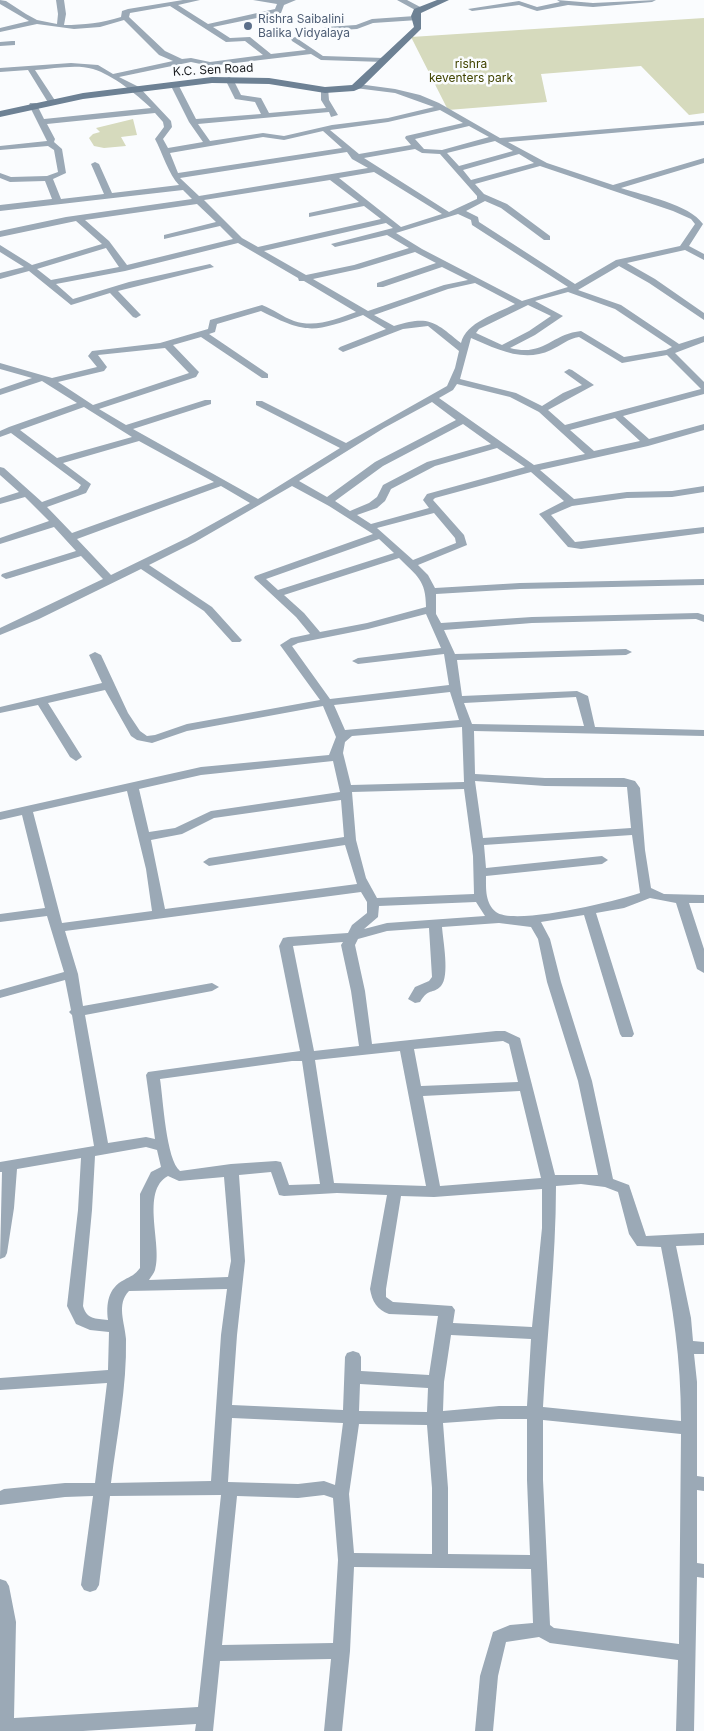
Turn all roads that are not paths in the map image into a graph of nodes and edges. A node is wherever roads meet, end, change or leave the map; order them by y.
1 (60, 0) edge
2 (127, 0) edge
3 (196, 0) edge
4 (257, 0) edge
5 (292, 0) edge
6 (401, 0) edge
7 (445, 0) edge
8 (652, 0) edge
9 (0, 2) edge
10 (564, 2) edge
11 (283, 3) junction
12 (173, 5) junction
13 (472, 8) dead end
14 (420, 9) junction
15 (133, 11) junction
16 (126, 18) junction
17 (415, 18) junction
18 (36, 22) junction
19 (60, 26) junction
20 (206, 26) junction
21 (0, 30) edge
22 (326, 30) dead end
23 (295, 39) dead end
24 (12, 43) dead end
25 (0, 44) edge
26 (313, 52) junction
27 (270, 57) junction
28 (384, 60) junction
29 (182, 62) junction
30 (30, 68) junction
31 (0, 70) edge
32 (112, 76) junction
33 (229, 79) junction
34 (174, 84) junction
35 (358, 86) junction
36 (136, 89) junction
37 (325, 90) junction
38 (52, 102) junction
39 (33, 106) junction
40 (440, 108) junction
41 (158, 110) junction
42 (330, 110) junction
43 (0, 114) edge
44 (266, 115) junction
45 (42, 122) junction
46 (193, 122) junction
47 (704, 123) edge
48 (469, 124) junction
49 (340, 126) junction
50 (325, 129) junction
51 (497, 139) junction
52 (50, 143) junction
53 (208, 144) junction
54 (416, 146) junction
55 (0, 148) edge
56 (346, 150) junction
57 (165, 151) junction
58 (442, 152) junction
59 (518, 152) junction
60 (355, 157) junction
61 (704, 160) edge
62 (96, 164) dead end
63 (540, 164) junction
64 (458, 169) junction
65 (373, 170) junction
66 (0, 175) edge
67 (176, 176) junction
68 (332, 177) junction
69 (48, 178) junction
70 (470, 183) junction
71 (184, 187) junction
72 (613, 188) junction
73 (109, 196) junction
74 (481, 196) junction
75 (197, 200) junction
76 (57, 201) junction
77 (366, 203) junction
78 (0, 208) edge
79 (459, 211) junction
80 (312, 215) dead end
81 (449, 215) junction
82 (79, 219) junction
83 (388, 220) junction
84 (701, 220) edge
85 (221, 223) junction
86 (400, 230) junction
87 (389, 232) junction
88 (0, 234) edge
89 (166, 236) dead end
90 (547, 238) dead end
91 (239, 240) junction
92 (335, 244) dead end
93 (107, 245) junction
94 (685, 247) junction
95 (0, 248) edge
96 (416, 249) junction
97 (258, 250) junction
98 (704, 256) edge
99 (619, 262) junction
100 (444, 263) junction
101 (210, 267) dead end
102 (31, 268) junction
103 (125, 268) junction
104 (0, 276) edge
105 (302, 279) junction
106 (476, 280) junction
107 (50, 283) junction
108 (380, 284) dead end
109 (572, 289) junction
110 (112, 290) junction
111 (524, 303) junction
112 (366, 313) junction
113 (136, 315) dead end
114 (704, 317) edge
115 (394, 330) junction
116 (469, 333) junction
117 (202, 334) junction
118 (704, 339) edge
119 (167, 345) junction
120 (678, 346) junction
121 (502, 348) junction
122 (342, 350) dead end
123 (464, 350) junction
124 (669, 352) junction
125 (0, 366) edge
126 (569, 372) dead end
127 (265, 376) dead end
128 (46, 379) junction
129 (455, 382) junction
130 (704, 389) edge
131 (0, 392) edge
132 (432, 398) junction
133 (208, 402) dead end
134 (259, 403) dead end
135 (88, 406) junction
136 (542, 410) junction
137 (617, 415) junction
138 (463, 420) junction
139 (704, 427) edge
140 (125, 428) junction
141 (12, 429) junction
142 (562, 429) junction
143 (0, 434) edge
144 (141, 437) junction
145 (648, 443) junction
146 (498, 445) junction
147 (346, 447) junction
148 (591, 454) junction
149 (58, 461) junction
150 (532, 468) junction
151 (0, 470) edge
152 (290, 481) junction
153 (221, 483) junction
154 (704, 488) edge
155 (26, 493) junction
156 (0, 501) edge
157 (328, 501) junction
158 (258, 503) junction
159 (570, 503) junction
160 (40, 506) junction
161 (436, 510) junction
162 (350, 514) junction
163 (55, 523) junction
164 (370, 527) junction
165 (704, 530) edge
166 (381, 535) junction
167 (69, 538) junction
168 (0, 541) edge
169 (83, 552) junction
170 (402, 554) junction
171 (141, 564) junction
172 (412, 564) junction
173 (6, 576) dead end
174 (109, 580) junction
175 (704, 582) edge
176 (432, 591) junction
177 (276, 594) junction
178 (431, 609) junction
179 (702, 617) edge
180 (437, 627) junction
181 (0, 632) edge
182 (317, 635) junction
183 (236, 640) dead end
184 (626, 652) dead end
185 (449, 654) junction
186 (95, 655) dead end
187 (358, 661) dead end
188 (110, 685) junction
189 (455, 688) junction
190 (457, 700) junction
191 (40, 701) junction
192 (327, 702) junction
193 (0, 710) edge
194 (467, 725) junction
195 (590, 730) junction
196 (704, 733) edge
197 (342, 737) junction
198 (337, 753) junction
199 (76, 757) dead end
200 (469, 781) junction
201 (132, 786) junction
202 (346, 792) junction
203 (27, 812) junction
204 (0, 816) edge
205 (638, 831) junction
206 (145, 837) junction
207 (350, 840) junction
208 (477, 842) junction
209 (602, 860) dead end
210 (209, 862) dead end
211 (479, 873) junction
212 (365, 887) junction
213 (649, 894) junction
214 (480, 898) junction
215 (681, 898) junction
216 (704, 899) edge
217 (373, 902) junction
218 (589, 910) junction
219 (52, 911) junction
220 (159, 914) junction
221 (0, 918) edge
222 (498, 919) junction
223 (524, 920) junction
224 (435, 923) junction
225 (56, 928) junction
226 (350, 937) junction
227 (704, 969) edge
228 (71, 974) junction
229 (212, 987) dead end
230 (0, 994) edge
231 (415, 999) dead end
232 (76, 1012) junction
233 (627, 1034) dead end
234 (406, 1045) junction
235 (366, 1048) junction
236 (308, 1056) junction
237 (526, 1086) junction
238 (416, 1091) junction
239 (163, 1146) junction
240 (95, 1151) junction
241 (5, 1166) edge
242 (231, 1169) junction
243 (169, 1170) junction
244 (549, 1180) junction
245 (606, 1180) junction
246 (328, 1188) junction
247 (395, 1190) junction
248 (434, 1192) junction
249 (704, 1239) edge
250 (668, 1242) junction
251 (0, 1253) edge
252 (236, 1283) junction
253 (125, 1286) junction
254 (116, 1328) junction
255 (446, 1329) junction
256 (541, 1333) junction
257 (686, 1347) junction
258 (704, 1348) edge
259 (354, 1358) dead end
260 (116, 1376) junction
261 (353, 1377) junction
262 (436, 1382) junction
263 (0, 1384) edge
264 (224, 1411) junction
265 (535, 1411) junction
266 (351, 1417) junction
267 (435, 1418) junction
268 (688, 1428) junction
269 (696, 1483) edge
270 (224, 1488) junction
271 (102, 1489) junction
272 (341, 1494) junction
273 (0, 1498) edge
274 (440, 1559) junction
275 (346, 1560) junction
276 (539, 1562) junction
277 (696, 1570) edge
278 (90, 1585) dead end
279 (0, 1586) edge
280 (542, 1629) junction
281 (4, 1651) edge
282 (341, 1651) junction
283 (212, 1653) junction
284 (686, 1653) junction
285 (204, 1723) edge
286 (5, 1728) edge
287 (333, 1731) edge
288 (484, 1731) edge
289 (685, 1731) edge

1 - 19 street
2 - 15 street
3 - 12 street
4 - 11 street
5 - 11 street
6 - 14 street
7 - 14 street
8 - 10 street
9 - 18 street
10 - 13 street
11 - 20 street
12 - 15 street
12 - 20 street
14 - 17 street
15 - 16 street
16 - 19 street
16 - 29 street
17 - 22 street
17 - 28 street
18 - 19 street
18 - 21 street
20 - 27 street
23 - 26 street
24 - 25 street
26 - 27 street
26 - 28 street
27 - 29 street
28 - 35 street
29 - 32 street
30 - 31 street
30 - 32 street
30 - 38 street
32 - 36 street
33 - 34 street, K.C. Sen Road
33 - 37 street, K.C. Sen Road
33 - 44 street
34 - 36 street, K.C. Sen Road
34 - 46 street
35 - 37 street, K.C. Sen Road
35 - 40 street
36 - 38 street, K.C. Sen Road
36 - 41 street
37 - 42 street
38 - 39 street, K.C. Sen Road
39 - 43 street, K.C. Sen Road
39 - 45 street
40 - 48 street
40 - 49 street
41 - 45 street
41 - 57 street
42 - 44 street
42 - 49 street
44 - 46 street
45 - 52 street
46 - 53 street
47 - 51 street
48 - 51 street
48 - 54 street
49 - 50 street
50 - 53 street
50 - 56 street
51 - 58 street
51 - 59 street
52 - 55 street
52 - 69 street
53 - 57 street
54 - 58 street
54 - 60 street
56 - 60 street
56 - 67 street
57 - 67 street
58 - 64 street
59 - 63 street
59 - 64 street
60 - 65 street
61 - 72 street
62 - 73 street
63 - 70 street
63 - 72 street
64 - 70 street
65 - 68 street
65 - 81 street
66 - 69 street
67 - 71 street
68 - 75 street
68 - 77 street
69 - 76 street
70 - 74 street
71 - 73 street
71 - 75 street
72 - 84 street
73 - 76 street
74 - 79 street
74 - 90 street
75 - 82 street
75 - 85 street
76 - 78 street
77 - 80 street
77 - 83 street
79 - 81 street
79 - 109 street
81 - 86 street
82 - 88 street
82 - 93 street
83 - 86 street
83 - 97 street
84 - 94 street
85 - 89 street
85 - 91 street
86 - 87 street
87 - 92 street
87 - 96 street
91 - 97 street
91 - 103 street
93 - 102 street
93 - 103 street
94 - 98 street
94 - 99 street
95 - 102 street
96 - 100 street
96 - 105 street
97 - 105 street
99 - 109 street
99 - 114 street
100 - 106 street
100 - 108 street
101 - 110 street
102 - 104 street
102 - 107 street
103 - 107 street
105 - 112 street
106 - 111 street
106 - 112 street
107 - 110 street
109 - 111 street
109 - 120 street
110 - 113 street
111 - 116 street
111 - 121 street
112 - 115 street
112 - 117 street
115 - 122 street
115 - 123 street
116 - 121 street
116 - 123 street
117 - 119 street
117 - 127 street
118 - 120 street
119 - 128 street
119 - 135 street
120 - 124 street
121 - 124 street
123 - 129 street
124 - 130 street
125 - 128 street
126 - 136 street
128 - 131 street
128 - 135 street
129 - 132 street
129 - 136 street
130 - 137 street
132 - 138 street
132 - 147 street
133 - 140 street
134 - 147 street
135 - 140 street
135 - 141 street
136 - 142 street
137 - 142 street
137 - 145 street
138 - 146 street
138 - 157 street
139 - 145 street
140 - 144 street
141 - 143 street
141 - 149 street
142 - 148 street
144 - 149 street
144 - 153 street
145 - 148 street
146 - 150 street
146 - 162 street
147 - 152 street
148 - 150 street
149 - 160 street
150 - 159 street
150 - 161 street
151 - 155 street
152 - 157 street
152 - 158 street
153 - 158 street
153 - 167 street
154 - 159 street
155 - 156 street
155 - 160 street
157 - 162 street
158 - 171 street
159 - 165 street
160 - 163 street
161 - 164 street
161 - 172 street
162 - 164 street
163 - 167 street
163 - 168 street
164 - 166 street
166 - 170 street
166 - 177 street
167 - 169 street
169 - 173 street
169 - 174 street
170 - 172 street
170 - 177 street
171 - 174 street
171 - 183 street
172 - 176 street
174 - 181 street
175 - 176 street
176 - 178 street
177 - 182 street
178 - 180 street
178 - 182 street
179 - 180 street
180 - 185 street
182 - 192 street
184 - 185 street
185 - 187 street
185 - 189 street
186 - 188 street
188 - 191 street
188 - 192 street
189 - 190 street
189 - 192 street
190 - 194 street
190 - 195 street
191 - 193 street
191 - 199 street
192 - 197 street
194 - 195 street
194 - 197 street
194 - 200 street
195 - 196 street
197 - 198 street
198 - 201 street
198 - 202 street
200 - 202 street
200 - 205 street
200 - 208 street
201 - 203 street
201 - 206 street
202 - 206 street
202 - 207 street
203 - 204 street
203 - 219 street
205 - 208 street
205 - 213 street
206 - 220 street
207 - 210 street
207 - 212 street
208 - 211 street
209 - 211 street
211 - 214 street
212 - 217 street
212 - 220 street
213 - 215 street
213 - 218 street
214 - 217 street
214 - 222 street
215 - 216 street
215 - 227 street
217 - 226 street
218 - 223 street
218 - 233 street
219 - 221 street
219 - 225 street
220 - 225 street
222 - 223 street
222 - 224 street
223 - 245 street
224 - 226 street
224 - 231 street
225 - 228 street
226 - 235 street
226 - 236 street
228 - 230 street
228 - 232 street
229 - 232 street
232 - 240 street
234 - 235 street
234 - 237 street
234 - 238 street
235 - 236 street
236 - 239 street
236 - 246 street
237 - 238 street
237 - 244 street
238 - 248 street
239 - 240 street
239 - 243 street
240 - 241 street
240 - 254 street
241 - 251 street
242 - 243 street
242 - 246 street
242 - 252 street
243 - 253 street
244 - 245 street
244 - 248 street
244 - 256 street
245 - 250 street
246 - 247 street
247 - 248 street
247 - 255 street
249 - 250 street
250 - 257 street
252 - 253 street
252 - 264 street
253 - 254 street
254 - 260 street
255 - 256 street
255 - 262 street
256 - 265 street
257 - 258 street
257 - 268 street
259 - 261 street
260 - 263 street
260 - 271 street
261 - 262 street
261 - 266 street
262 - 267 street
264 - 266 street
264 - 270 street
265 - 267 street
265 - 268 street
265 - 276 street
266 - 267 street
266 - 272 street
267 - 274 street
268 - 269 street
269 - 277 street
270 - 271 street
270 - 272 street
270 - 283 street
271 - 273 street
271 - 278 street
272 - 275 street
274 - 275 street
274 - 276 street
275 - 282 street
276 - 280 street
277 - 284 street
279 - 281 street
280 - 284 street
280 - 288 street
281 - 286 street
282 - 283 street
282 - 287 street
283 - 285 street
284 - 289 street
285 - 286 street

